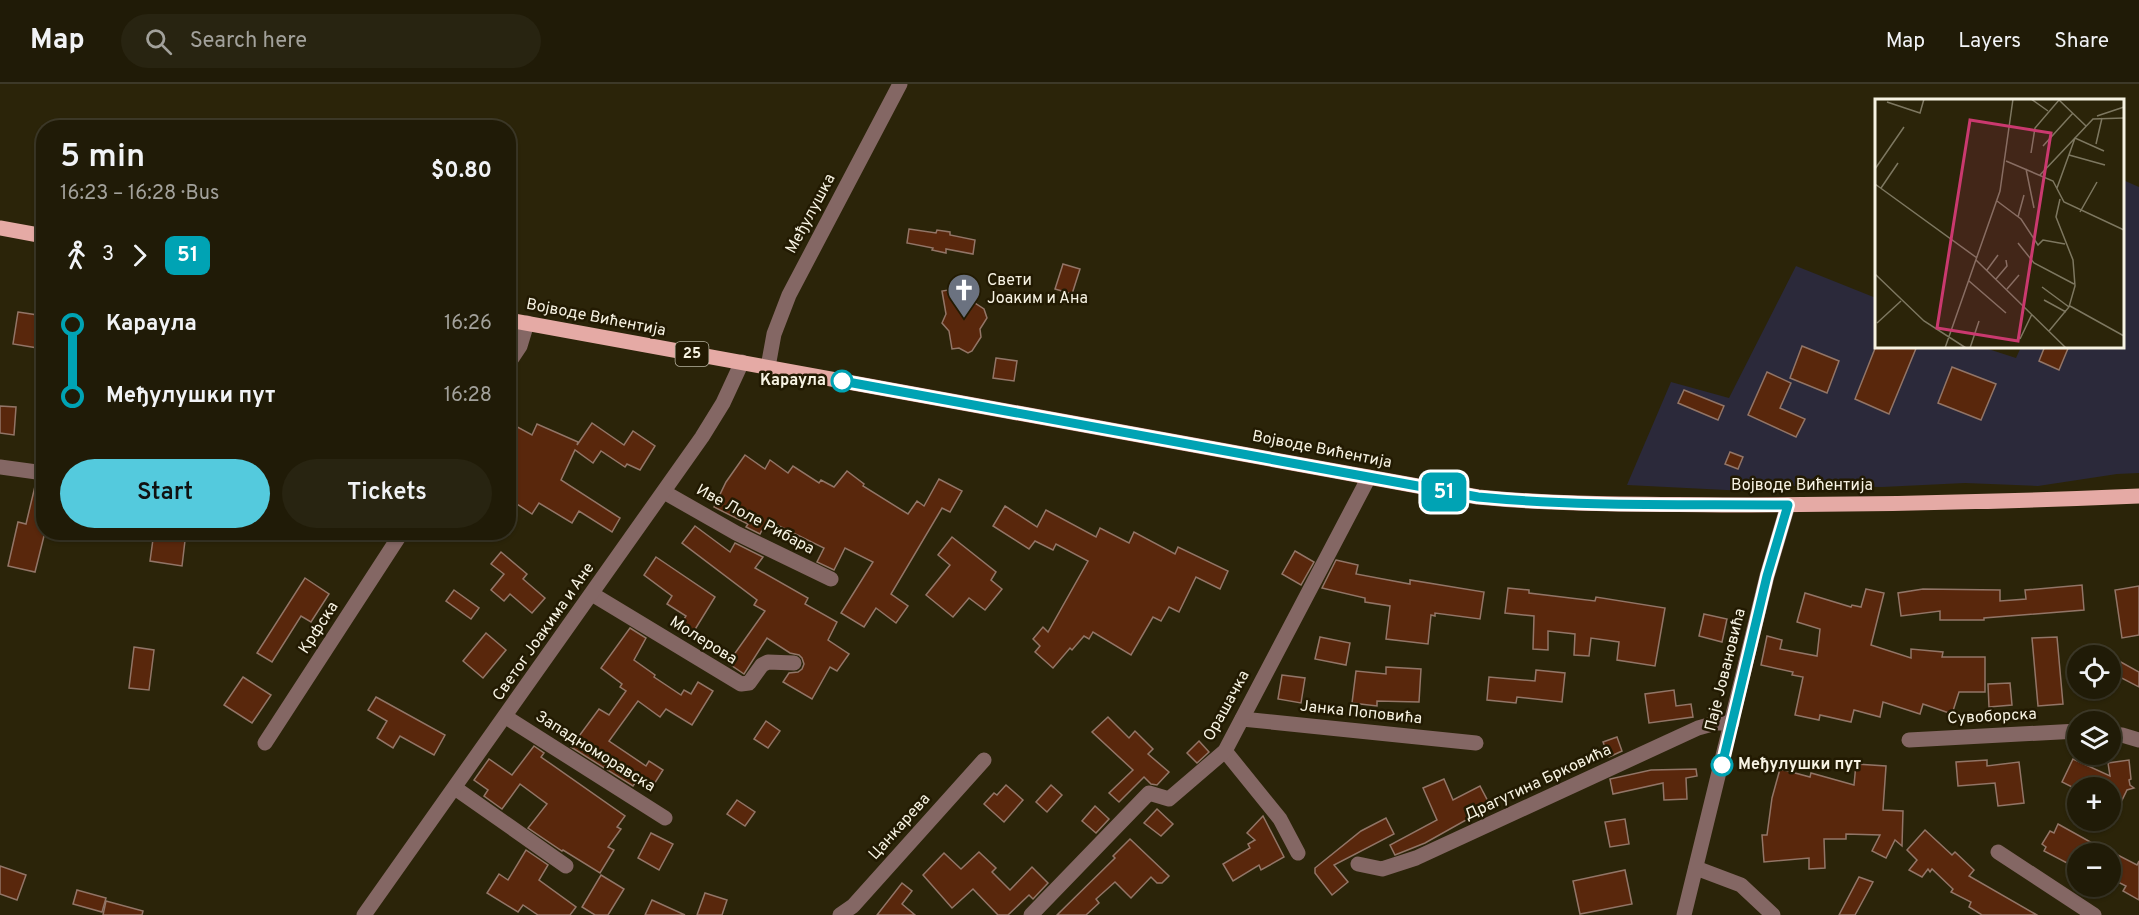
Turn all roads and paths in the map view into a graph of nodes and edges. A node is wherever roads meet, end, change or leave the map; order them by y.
1 (900, 84) edge
2 (0, 228) edge
3 (36, 235) edge
4 (516, 321) edge
5 (527, 323) junction
6 (516, 352) edge
7 (741, 362) junction
8 (768, 367) junction
9 (0, 467) edge
10 (36, 472) edge
11 (1369, 477) junction
12 (664, 492) junction
13 (2139, 496) edge
14 (1788, 505) junction
15 (397, 540) edge
16 (831, 579) dead end
17 (592, 594) junction
18 (794, 663) dead end
19 (506, 717) junction
20 (1242, 718) junction
21 (1732, 723) junction
22 (2067, 732) edge
23 (2121, 735) edge
24 (1908, 740) dead end
25 (2139, 740) edge
26 (265, 743) dead end
27 (1476, 743) dead end
28 (1226, 751) junction
29 (984, 760) dead end
30 (455, 788) junction
31 (665, 818) dead end
32 (1998, 852) dead end
33 (1298, 853) dead end
34 (1358, 864) dead end
35 (566, 866) dead end
36 (1696, 868) junction
37 (364, 915) edge
38 (840, 915) edge
39 (1031, 915) edge
40 (1684, 915) edge
41 (1773, 915) edge
42 (2094, 915) edge

1 - 8 street, Међулушка
2 - 3 main road
4 - 5 main road, Војводе Вићентија / 25
5 - 6 street
5 - 7 main road, Војводе Вићентија / 25
7 - 8 main road, Војводе Вићентија / 25
7 - 12 street, Светог Јоакима и Ане
8 - 11 main road, Војводе Вићентија / 25
9 - 10 street
11 - 14 main road, Војводе Вићентија / 25
11 - 20 street, Орашачка
12 - 16 street, Иве Лоле Рибара
12 - 17 street, Светог Јоакима и Ане
13 - 14 main road, Војводе Вићентија / 25
14 - 21 street, Паје Јовановића
15 - 26 street, Крфска
17 - 18 street, Молерова
17 - 19 street, Светог Јоакима и Ане
19 - 30 street, Светог Јоакима и Ане
19 - 31 street, Западноморавска
20 - 27 street, Јанка Поповића
20 - 28 street, Орашачка
21 - 34 street, Драгутина Брковића
21 - 36 street, Паје Јовановића
22 - 24 street, Сувоборска
23 - 25 street
28 - 33 street
28 - 39 street, Орашачка
29 - 38 street, Цанкарева
30 - 35 street
30 - 37 street, Светог Јоакима и Ане
32 - 42 street
36 - 40 street, Паје Јовановића
36 - 41 street

